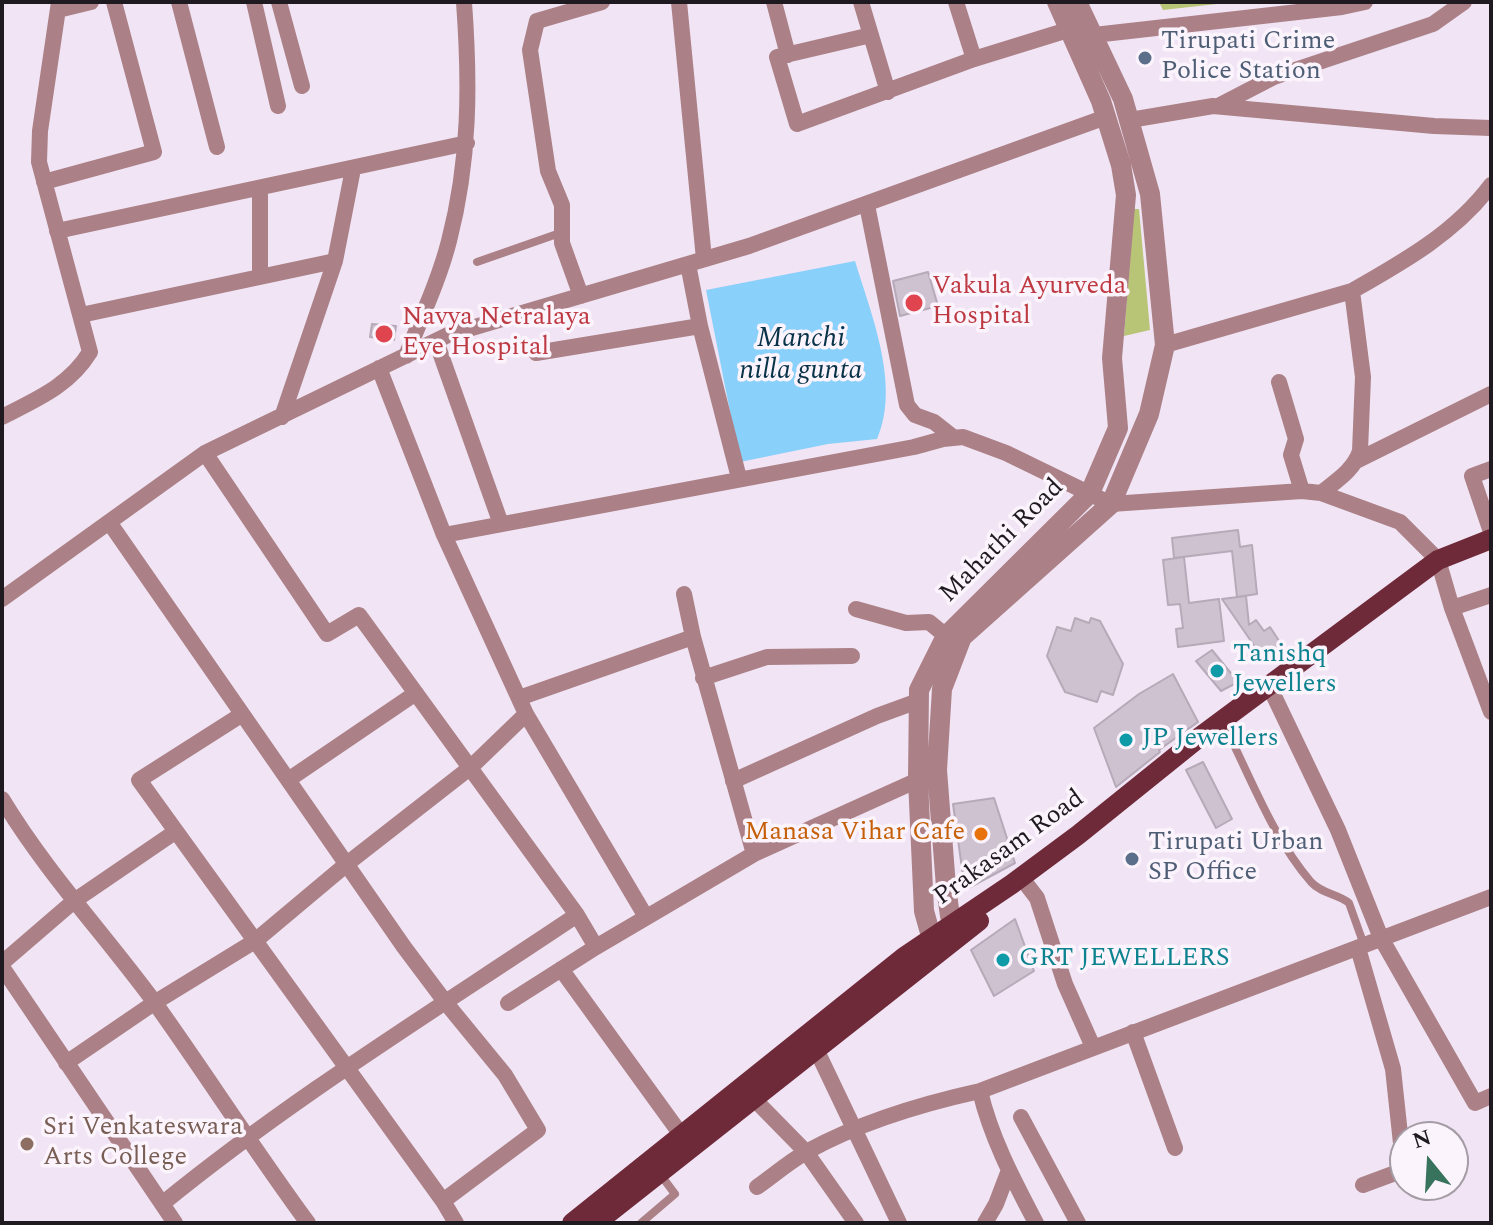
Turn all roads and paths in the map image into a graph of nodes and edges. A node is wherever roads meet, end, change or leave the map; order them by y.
1 (91, 2) edge
2 (114, 2) edge
3 (179, 2) edge
4 (254, 2) edge
5 (279, 2) edge
6 (464, 2) edge
7 (602, 2) edge
8 (679, 2) edge
9 (774, 2) edge
10 (861, 2) edge
11 (956, 2) edge
12 (1057, 2) edge
13 (1077, 2) edge
14 (1365, 2) edge
15 (1464, 2) edge
16 (59, 6) edge
17 (1071, 29) junction
18 (871, 35) junction
19 (1094, 35) junction
20 (788, 55) junction
21 (974, 59) junction
22 (302, 86) dead end
23 (888, 92) junction
24 (278, 106) dead end
25 (1217, 106) junction
26 (1106, 117) junction
27 (1130, 120) junction
28 (1491, 128) edge
29 (467, 143) junction
30 (217, 147) dead end
31 (353, 169) junction
32 (44, 182) junction
33 (1491, 185) edge
34 (260, 189) junction
35 (867, 205) junction
36 (57, 231) junction
37 (560, 233) junction
38 (335, 261) junction
39 (696, 261) junction
40 (477, 262) dead end
41 (260, 276) junction
42 (1352, 291) junction
43 (581, 296) junction
44 (81, 315) junction
45 (700, 326) junction
46 (436, 341) junction
47 (1165, 345) junction
48 (536, 353) dead end
49 (406, 356) junction
50 (379, 368) junction
51 (1279, 382) dead end
52 (1491, 394) edge
53 (2, 417) edge
54 (282, 417) junction
55 (953, 437) junction
56 (205, 453) junction
57 (1356, 461) junction
58 (1491, 469) edge
59 (739, 478) junction
60 (1302, 491) junction
61 (1090, 493) junction
62 (1321, 493) junction
63 (1111, 504) junction
64 (109, 522) junction
65 (501, 524) junction
66 (1491, 532) edge
67 (444, 535) junction
68 (1491, 539) edge
69 (1491, 549) edge
70 (1439, 565) junction
71 (684, 594) dead end
72 (1491, 595) edge
73 (2, 599) edge
74 (1452, 608) junction
75 (856, 609) dead end
76 (946, 636) junction
77 (693, 637) junction
78 (852, 656) dead end
79 (703, 678) junction
80 (1487, 692) edge
81 (416, 693) junction
82 (1273, 694) junction
83 (519, 698) junction
84 (918, 701) junction
85 (1491, 712) edge
86 (526, 714) junction
87 (241, 715) junction
88 (1225, 725) junction
89 (471, 767) junction
90 (288, 780) junction
91 (918, 780) junction
92 (733, 781) junction
93 (2, 799) edge
94 (175, 832) junction
95 (754, 854) junction
96 (348, 863) junction
97 (1027, 885) junction
98 (74, 901) junction
99 (1489, 902) edge
100 (577, 915) junction
101 (646, 917) junction
102 (956, 929) junction
103 (1381, 938) junction
104 (255, 941) junction
105 (936, 943) junction
106 (1361, 946) junction
107 (596, 947) junction
108 (2, 965) edge
109 (561, 969) junction
110 (154, 1003) junction
111 (446, 1003) junction
112 (508, 1003) dead end
113 (1133, 1032) junction
114 (1093, 1047) junction
115 (816, 1049) junction
116 (66, 1063) junction
117 (344, 1067) junction
118 (980, 1091) junction
119 (1491, 1096) edge
120 (754, 1099) junction
121 (1021, 1117) dead end
122 (854, 1128) junction
123 (682, 1136) junction
124 (245, 1137) junction
125 (1175, 1148) dead end
126 (806, 1152) junction
127 (1009, 1170) junction
128 (659, 1173) junction
129 (1363, 1185) dead end
130 (757, 1187) dead end
131 (443, 1201) junction
132 (162, 1204) junction
133 (175, 1223) edge
134 (308, 1223) edge
135 (456, 1223) edge
136 (572, 1223) edge
137 (596, 1223) edge
138 (641, 1223) edge
139 (856, 1223) edge
140 (899, 1223) edge
141 (985, 1223) edge
142 (1036, 1223) edge
143 (1078, 1223) edge

1 - 16 street
2 - 32 street
3 - 30 street
4 - 24 street
5 - 22 street
6 - 29 street
7 - 37 street
8 - 39 street
9 - 20 street
10 - 18 street
11 - 21 street
12 - 17 street, Mahathi Road
13 - 19 street, Mahathi Road
14 - 19 street
15 - 25 street
16 - 32 street
17 - 21 street
17 - 26 street, Mahathi Road
18 - 20 street
18 - 23 street
19 - 27 street, Mahathi Road
20 - 23 street
21 - 23 street
25 - 27 street
25 - 28 street
26 - 35 street
26 - 61 street, Mahathi Road
27 - 47 street, Mahathi Road
29 - 31 street
29 - 49 street
31 - 34 street
31 - 38 street
32 - 36 street
33 - 42 street
34 - 36 street
34 - 41 street
35 - 39 street
35 - 55 street
36 - 44 street
37 - 40 lane
37 - 43 street
38 - 41 street
38 - 54 street
39 - 43 street
39 - 45 street
41 - 44 street
42 - 47 street
42 - 57 street
43 - 46 street
44 - 53 street
45 - 48 street
45 - 59 street
46 - 49 street
46 - 65 street
47 - 63 street, Mahathi Road
49 - 50 street
50 - 54 street
50 - 67 street
51 - 60 street
52 - 57 street
54 - 56 street
55 - 59 street
55 - 61 street
56 - 64 street
56 - 81 street
57 - 62 street
58 - 66 street
59 - 65 street
60 - 62 street
60 - 63 street
61 - 63 street
61 - 76 street, Mahathi Road
62 - 70 street
63 - 102 street, Mahathi Road
64 - 73 street
64 - 87 street
65 - 67 street
67 - 83 street
68 - 70 main road, Prakasam Road
69 - 70 main road, Prakasam Road
70 - 74 street
70 - 82 main road, Prakasam Road
70 - 88 main road, Prakasam Road
71 - 77 street
72 - 74 street
74 - 80 street
75 - 76 street
76 - 84 street, Mahathi Road
77 - 79 street
77 - 83 street
78 - 79 street
79 - 92 street
80 - 85 street
81 - 89 street
81 - 90 street
82 - 88 main road, Prakasam Road
82 - 103 street
83 - 86 street
84 - 91 street, Mahathi Road
84 - 92 street
86 - 89 street
86 - 101 street
87 - 90 street
87 - 94 street
88 - 97 main road, Prakasam Road
88 - 102 main road, Prakasam Road
88 - 106 lane
89 - 96 street
89 - 100 street
90 - 96 street
91 - 95 street
91 - 105 street, Mahathi Road
92 - 95 street
93 - 98 street
94 - 98 street
94 - 104 street
95 - 101 street
96 - 104 street
96 - 111 street
97 - 102 main road, Prakasam Road
97 - 114 street
98 - 108 street
98 - 110 street
99 - 103 street
100 - 107 street
100 - 111 street
101 - 107 street
102 - 105 main road, Prakasam Road
103 - 106 street
103 - 119 street
104 - 110 street
104 - 117 street
105 - 115 main road, Prakasam Road
105 - 123 main road, Prakasam Road
106 - 113 street
106 - 129 street
107 - 109 street
108 - 116 street
109 - 112 street
109 - 123 street
110 - 116 street
110 - 124 street
111 - 117 street
111 - 131 street
113 - 114 street
113 - 125 street
114 - 118 street
115 - 120 main road, Prakasam Road
115 - 122 street
116 - 132 street
117 - 124 street
117 - 131 street
118 - 122 street
118 - 127 street
120 - 126 street
120 - 128 main road, Prakasam Road
121 - 143 street
122 - 126 street
122 - 140 street
123 - 136 main road, Prakasam Road
124 - 132 street
124 - 134 street
126 - 130 street
126 - 139 street
127 - 141 street
127 - 142 street
128 - 137 main road, Prakasam Road
128 - 138 lane
131 - 135 street
132 - 133 street

